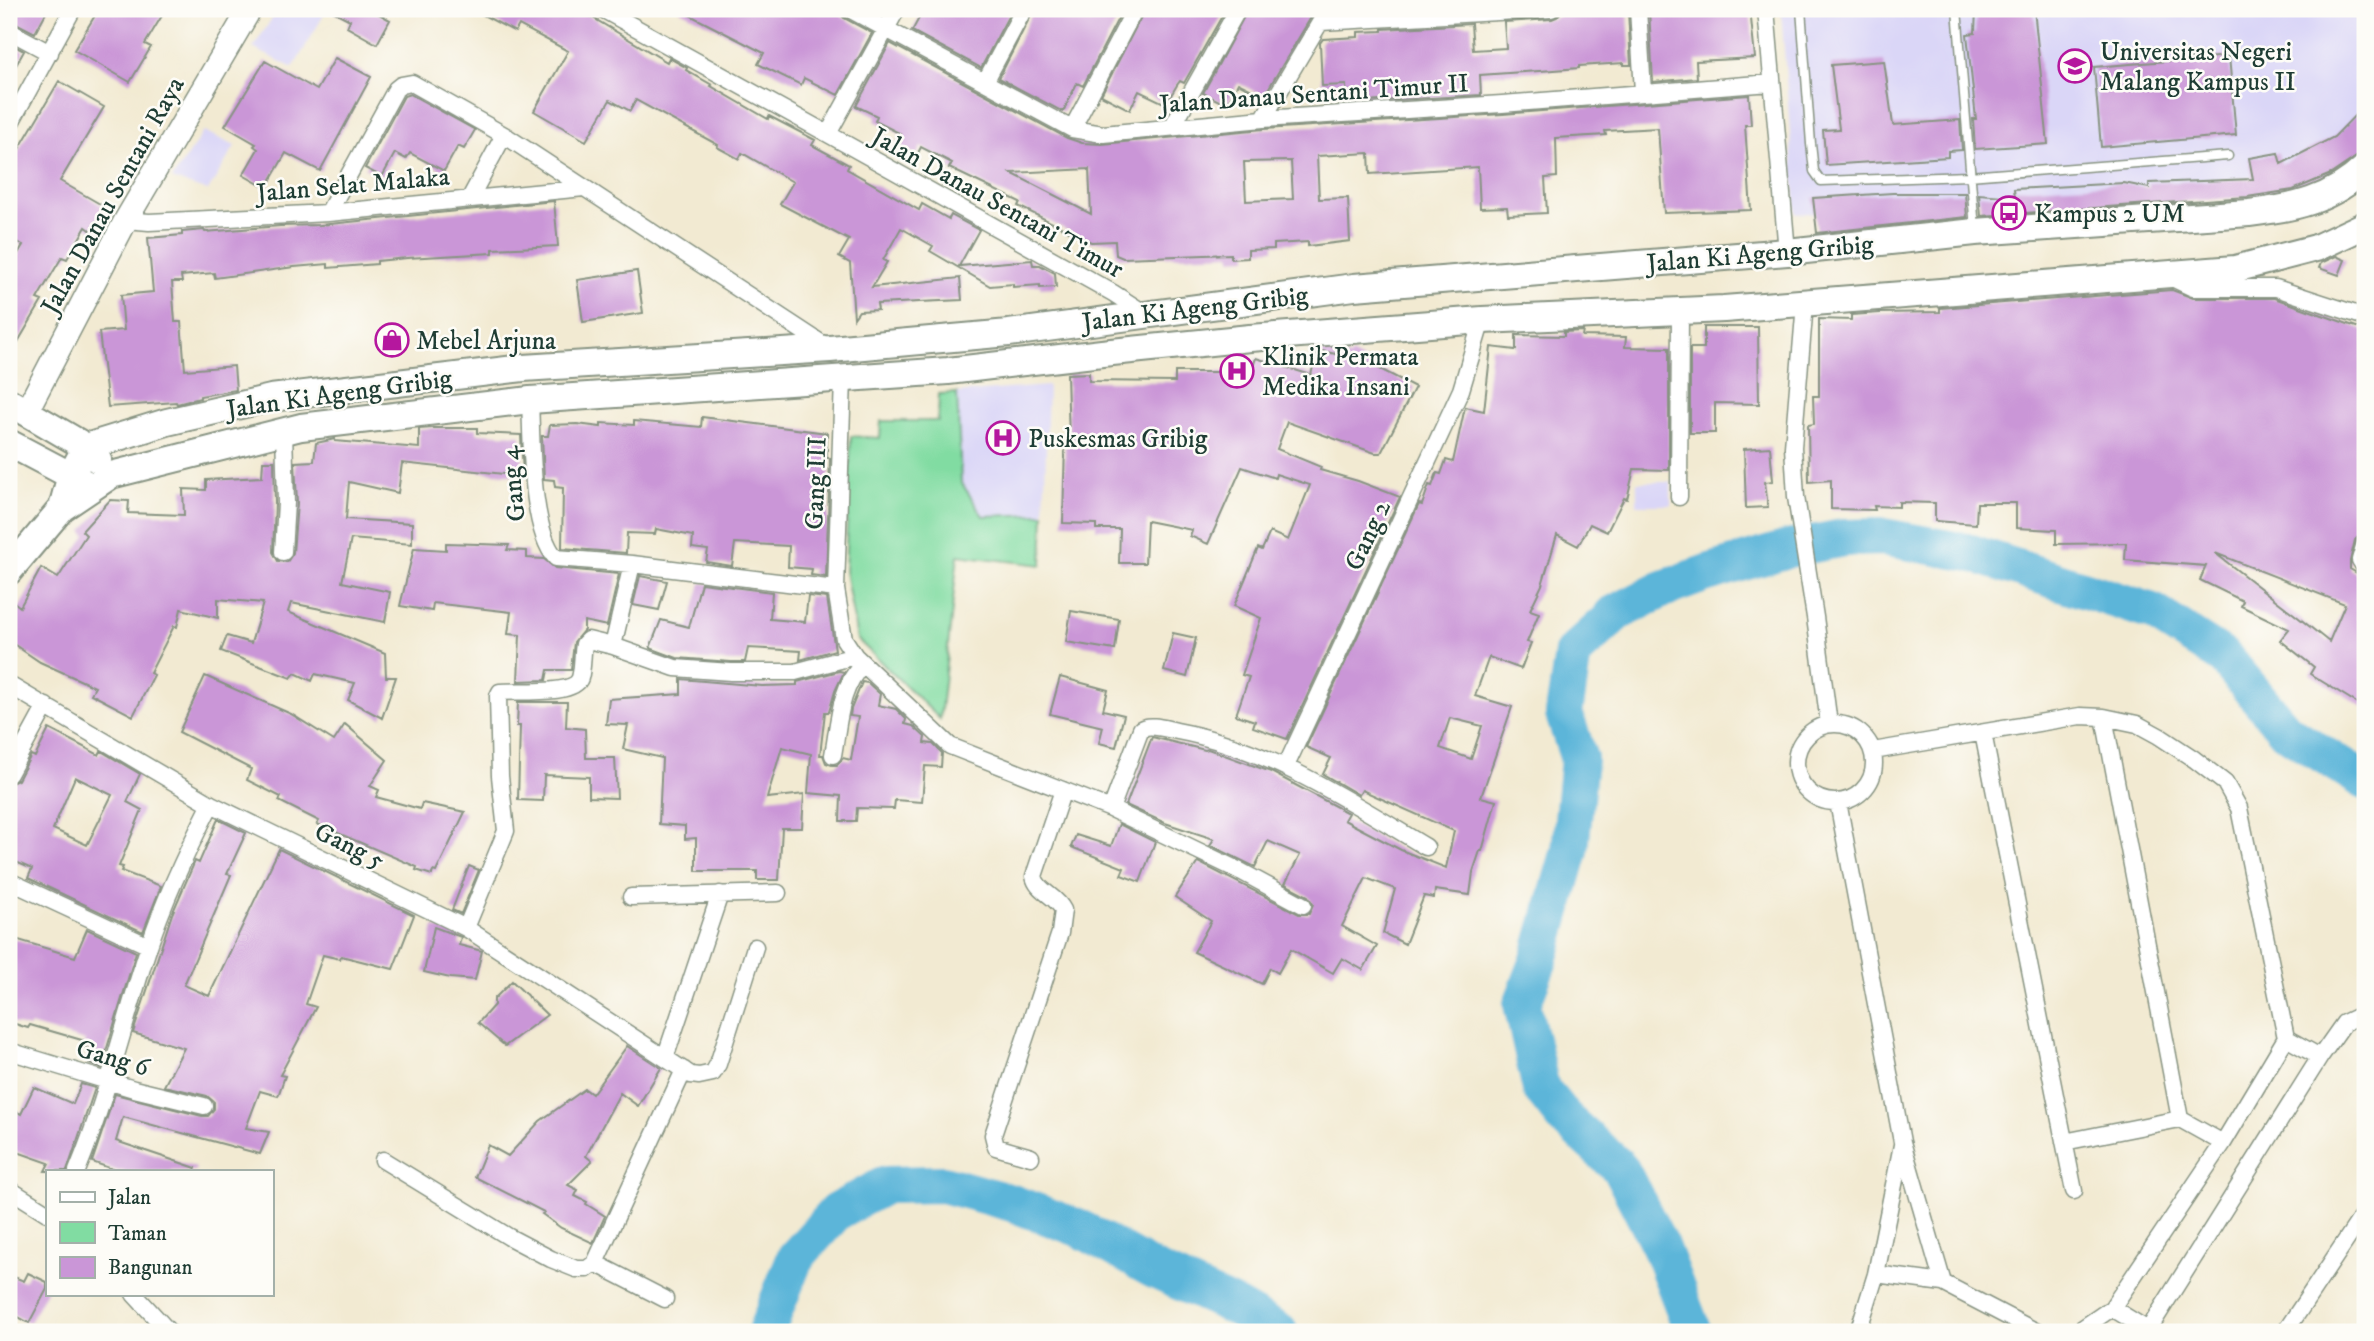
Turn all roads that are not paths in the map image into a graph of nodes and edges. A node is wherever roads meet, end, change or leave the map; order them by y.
1 (73, 9) edge
2 (602, 9) edge
3 (849, 9) edge
4 (897, 9) edge
5 (1024, 9) edge
6 (1135, 9) edge
7 (1238, 9) edge
8 (1549, 9) edge
9 (1638, 9) edge
10 (1766, 9) edge
11 (1801, 9) edge
12 (1957, 9) edge
13 (246, 10) edge
14 (1324, 15) edge
15 (886, 30) junction
16 (9, 31) edge
17 (50, 53) junction
18 (985, 82) junction
19 (1771, 83) junction
20 (1643, 92) junction
21 (1263, 119) junction
22 (9, 126) edge
23 (1172, 127) junction
24 (1072, 129) junction
25 (828, 134) junction
26 (504, 135) junction
27 (2228, 156) dead end
28 (2365, 168) edge
29 (1969, 176) junction
30 (584, 188) junction
31 (470, 198) junction
32 (328, 213) junction
33 (126, 220) junction
34 (2365, 225) edge
35 (1975, 232) junction
36 (1787, 252) junction
37 (1560, 271) junction
38 (2165, 274) junction
39 (1805, 303) junction
40 (1680, 310) junction
41 (1144, 313) junction
42 (1563, 316) junction
43 (2365, 317) edge
44 (1482, 320) junction
45 (830, 349) junction
46 (843, 379) junction
47 (530, 400) junction
48 (18, 407) edge
49 (284, 431) junction
50 (9, 443) edge
51 (86, 447) junction
52 (91, 479) junction
53 (1679, 497) dead end
54 (2365, 543) edge
55 (283, 552) dead end
56 (632, 564) junction
57 (2365, 568) edge
58 (9, 571) edge
59 (836, 589) junction
60 (613, 646) junction
61 (859, 660) junction
62 (9, 685) edge
63 (46, 706) junction
64 (2104, 717) junction
65 (1829, 724) junction
66 (1983, 733) junction
67 (1872, 751) junction
68 (834, 755) dead end
69 (1286, 766) junction
70 (9, 774) edge
71 (1063, 790) junction
72 (1838, 802) junction
73 (211, 804) junction
74 (1111, 809) junction
75 (1426, 847) dead end
76 (9, 881) edge
77 (778, 893) dead end
78 (720, 894) junction
79 (631, 897) dead end
80 (1303, 905) dead end
81 (466, 928) junction
82 (149, 946) junction
83 (755, 947) dead end
84 (2365, 1013) edge
85 (2286, 1038) junction
86 (9, 1051) edge
87 (2320, 1057) junction
88 (665, 1058) junction
89 (684, 1070) junction
90 (109, 1082) junction
91 (204, 1106) dead end
92 (2180, 1119) junction
93 (1902, 1142) junction
94 (2064, 1142) junction
95 (2223, 1143) junction
96 (1031, 1157) dead end
97 (383, 1160) dead end
98 (78, 1170) edge
99 (9, 1189) edge
100 (2074, 1191) dead end
101 (46, 1212) edge
102 (2365, 1212) edge
103 (595, 1263) junction
104 (1876, 1274) junction
105 (1943, 1283) junction
106 (136, 1296) edge
107 (666, 1299) dead end
108 (2112, 1308) junction
109 (2147, 1331) edge
110 (169, 1332) edge
111 (1858, 1332) edge
112 (2037, 1332) edge
113 (2077, 1332) edge
114 (2285, 1332) edge

1 - 17 street
2 - 25 street, Jalan Danau Sentani Timur
3 - 15 street, Jalan Danau Sentani Timur II
4 - 15 street
5 - 18 street
6 - 24 street
7 - 23 street
8 - 14 street
9 - 20 street
10 - 19 street
11 - 29 lane
12 - 29 lane
13 - 33 street, Jalan Danau Sentani Raya
14 - 21 street
15 - 18 street, Jalan Danau Sentani Timur II
15 - 25 street
16 - 17 street
17 - 22 street
18 - 24 street, Jalan Danau Sentani Timur II
19 - 20 street, Jalan Danau Sentani Timur II
19 - 36 street
20 - 21 street, Jalan Danau Sentani Timur II
21 - 23 street, Jalan Danau Sentani Timur II
23 - 24 street, Jalan Danau Sentani Timur II
25 - 41 street, Jalan Danau Sentani Timur
26 - 30 street
26 - 31 street
26 - 32 street
27 - 29 lane
28 - 35 main road, Jalan Ki Ageng Gribig
29 - 35 lane
30 - 31 street, Jalan Selat Malaka
30 - 45 street
31 - 32 street, Jalan Selat Malaka
32 - 33 street, Jalan Selat Malaka
33 - 48 street, Jalan Danau Sentani Raya
34 - 38 main road, Jalan Ki Ageng Gribig
35 - 36 main road, Jalan Ki Ageng Gribig
36 - 37 main road, Jalan Ki Ageng Gribig
37 - 41 main road, Jalan Ki Ageng Gribig
37 - 42 main road
38 - 39 main road, Jalan Ki Ageng Gribig
38 - 43 street
39 - 40 main road, Jalan Ki Ageng Gribig
39 - 65 street
40 - 42 main road, Jalan Ki Ageng Gribig
40 - 53 street
41 - 45 main road, Jalan Ki Ageng Gribig
42 - 44 main road, Jalan Ki Ageng Gribig
44 - 46 main road, Jalan Ki Ageng Gribig
44 - 69 street, Gang 2
45 - 51 main road, Jalan Ki Ageng Gribig
46 - 47 main road, Jalan Ki Ageng Gribig
46 - 59 street, Gang III
47 - 49 main road, Jalan Ki Ageng Gribig
47 - 56 street, Gang 4
48 - 51 main road
49 - 52 main road, Jalan Ki Ageng Gribig
49 - 55 street
50 - 52 main road
51 - 52 main road
51 - 52 main road
52 - 58 main road
54 - 57 street
56 - 59 street
56 - 60 street
59 - 61 street, Gang III
60 - 61 street
60 - 81 street
61 - 68 street
61 - 71 street
62 - 63 street, Gang 5
63 - 70 street
63 - 73 street, Gang 5
64 - 66 street
64 - 85 street
64 - 92 street
65 - 67 street
65 - 72 street
66 - 67 street
66 - 94 street
67 - 72 street
69 - 74 street
69 - 75 street
71 - 74 street
71 - 96 street
72 - 93 street
73 - 81 street, Gang 5
73 - 82 street
74 - 80 street
76 - 82 street
77 - 78 street
78 - 79 street
78 - 88 street
81 - 88 street, Gang 5
82 - 90 street
83 - 89 street
84 - 87 street
85 - 87 street
85 - 95 street
86 - 90 street, Gang 6
87 - 109 street
88 - 89 street, Gang 5
89 - 103 street
90 - 91 street, Gang 6
90 - 98 street
92 - 94 street
92 - 95 street
93 - 104 street
93 - 105 street
94 - 100 street
95 - 108 street
97 - 103 street
99 - 101 street
102 - 114 street
103 - 107 street
104 - 105 street
104 - 111 street
105 - 112 street
106 - 110 street
108 - 109 street
108 - 113 street

